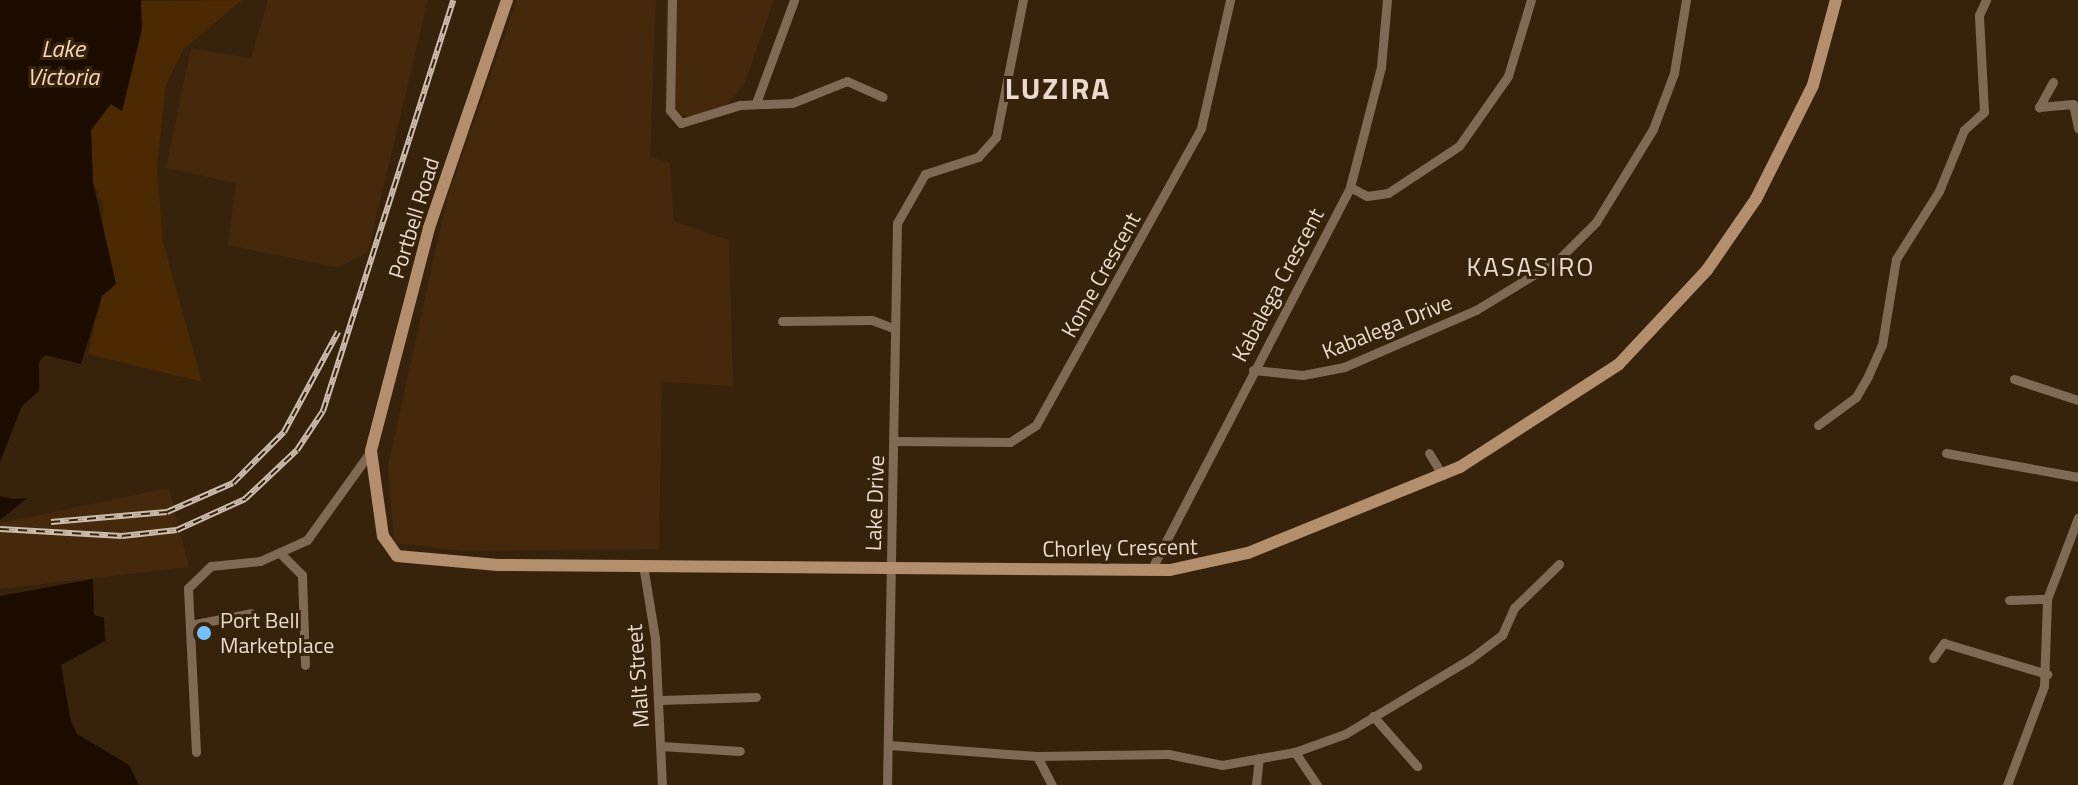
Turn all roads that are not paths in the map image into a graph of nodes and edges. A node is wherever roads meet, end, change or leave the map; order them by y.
1 (507, 0) edge
2 (672, 0) edge
3 (794, 0) edge
4 (1023, 0) edge
5 (1230, 0) edge
6 (1387, 0) edge
7 (1531, 0) edge
8 (1686, 0) edge
9 (1836, 0) edge
10 (1986, 0) edge
11 (2053, 82) dead end
12 (883, 97) dead end
13 (756, 103) junction
14 (2078, 128) edge
15 (1350, 187) junction
16 (782, 321) dead end
17 (893, 328) junction
18 (1253, 370) junction
19 (2014, 379) dead end
20 (2078, 400) edge
21 (1818, 425) dead end
22 (895, 441) junction
23 (371, 451) junction
24 (1429, 453) dead end
25 (1946, 453) dead end
26 (1442, 475) junction
27 (2078, 477) edge
28 (2078, 518) edge
29 (281, 554) junction
30 (1559, 564) dead end
31 (643, 565) junction
32 (890, 568) junction
33 (1151, 570) junction
34 (2047, 599) junction
35 (2009, 600) dead end
36 (251, 613) dead end
37 (190, 625) junction
38 (1933, 658) dead end
39 (305, 665) dead end
40 (2047, 674) junction
41 (756, 697) dead end
42 (660, 700) junction
43 (1373, 716) junction
44 (889, 745) junction
45 (661, 746) junction
46 (740, 751) dead end
47 (196, 752) dead end
48 (1295, 752) junction
49 (1037, 756) junction
50 (1259, 758) junction
51 (1417, 766) dead end
52 (662, 785) edge
53 (887, 785) edge
54 (1052, 785) edge
55 (1256, 785) edge
56 (1317, 785) edge
57 (2007, 785) edge

1 - 23 main road, Portbell Road
2 - 13 street
3 - 13 street
4 - 17 street, Lake Drive
5 - 22 street, Kome Crescent
6 - 15 street, Kabalega Crescent
7 - 15 street
8 - 18 street, Kabalega Drive
9 - 26 main road, Chorley Crescent
10 - 21 street
11 - 14 street
12 - 13 street
15 - 18 street, Kabalega Crescent
16 - 17 street
17 - 22 street, Lake Drive
18 - 33 street, Kabalega Crescent
19 - 20 street
22 - 32 street, Lake Drive
23 - 29 street
23 - 31 main road, Chorley Crescent
24 - 26 street
25 - 27 street
26 - 33 main road, Chorley Crescent
28 - 34 street
29 - 37 street
29 - 39 street
30 - 43 street
31 - 32 main road, Chorley Crescent
31 - 42 street, Malt Street
32 - 33 main road, Chorley Crescent
32 - 44 street, Lake Drive
34 - 35 street
34 - 40 street
36 - 37 street
37 - 47 street
38 - 40 street
40 - 57 street
41 - 42 street
42 - 45 street, Malt Street
43 - 48 street
43 - 51 street
44 - 49 street
44 - 53 street, Lake Drive
45 - 46 street
45 - 52 street, Malt Street
48 - 50 street
48 - 56 street
49 - 50 street
49 - 54 street
50 - 55 street

